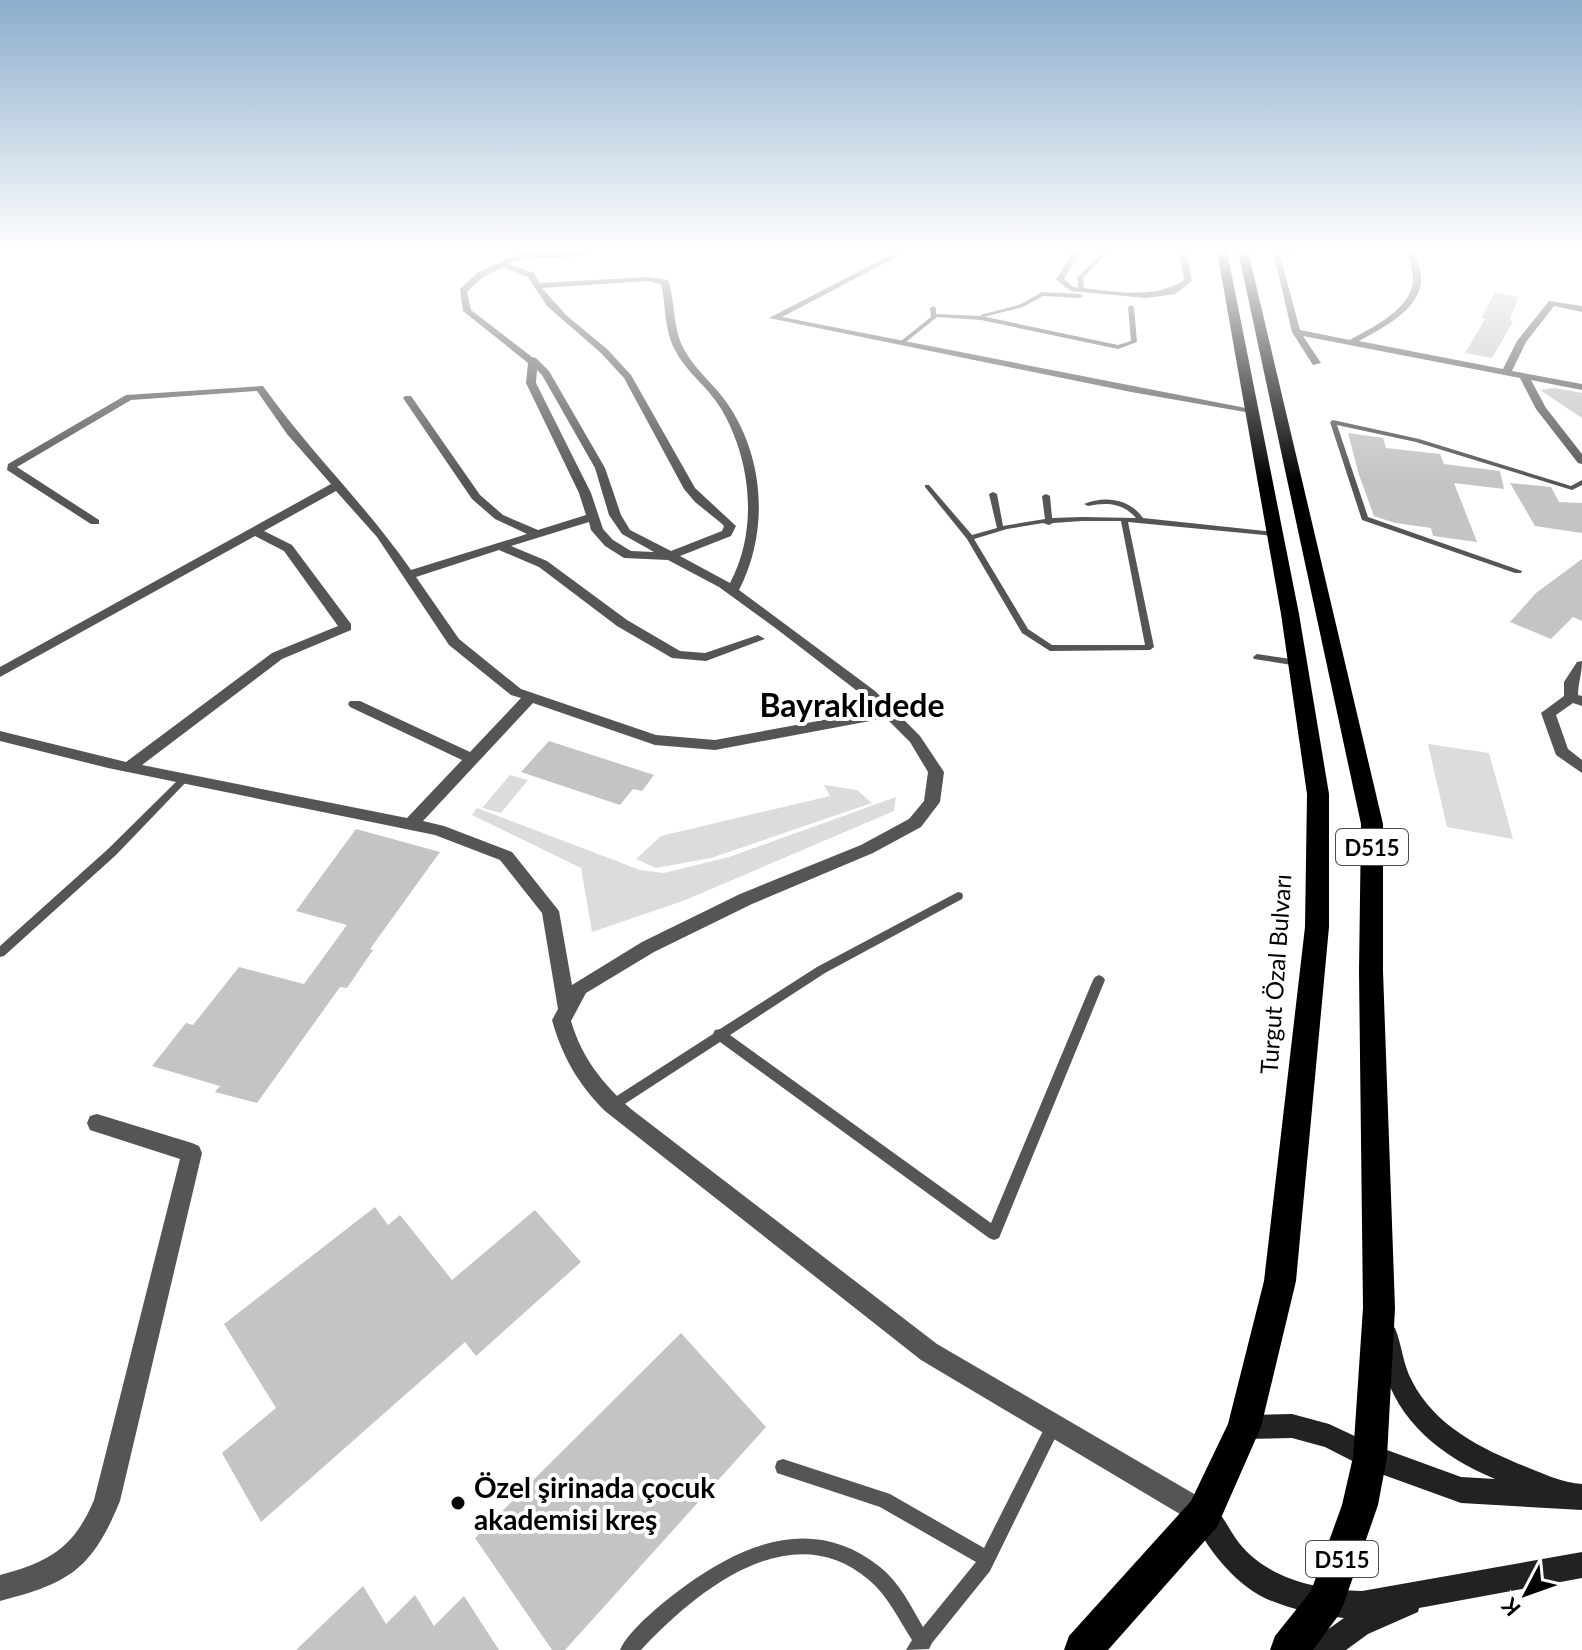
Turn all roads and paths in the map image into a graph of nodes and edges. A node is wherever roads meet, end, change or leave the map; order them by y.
1 (490, 328) edge
2 (575, 328) edge
3 (673, 328) edge
4 (830, 328) edge
5 (917, 328) edge
6 (1024, 328) edge
7 (1133, 328) edge
8 (1236, 328) edge
9 (1260, 328) edge
10 (1295, 328) edge
11 (1374, 328) edge
12 (1532, 328) edge
13 (1296, 332) junction
14 (904, 341) junction
15 (1352, 342) junction
16 (533, 360) junction
17 (1316, 363) dead end
18 (1507, 371) junction
19 (1523, 374) junction
20 (1582, 387) edge
21 (408, 398) dead end
22 (1251, 410) junction
23 (1582, 461) edge
24 (1582, 482) edge
25 (338, 485) junction
26 (927, 486) dead end
27 (993, 494) dead end
28 (1046, 496) dead end
29 (1088, 504) dead end
30 (592, 517) junction
31 (1124, 520) junction
32 (95, 522) dead end
33 (1142, 522) junction
34 (1049, 523) junction
35 (1000, 527) junction
36 (255, 531) junction
37 (537, 534) junction
38 (1275, 534) junction
39 (970, 538) junction
40 (500, 546) junction
41 (670, 556) junction
42 (1518, 571) dead end
43 (408, 575) junction
44 (732, 591) junction
45 (758, 639) dead end
46 (1257, 657) dead end
47 (1298, 663) junction
48 (1582, 665) edge
49 (0, 673) edge
50 (530, 697) junction
51 (1576, 699) edge
52 (355, 704) dead end
53 (889, 713) junction
54 (0, 736) edge
55 (472, 759) junction
56 (129, 767) junction
57 (1582, 768) edge
58 (185, 778) junction
59 (411, 824) junction
60 (958, 896) dead end
61 (0, 953) edge
62 (1099, 980) dead end
63 (567, 1010) junction
64 (719, 1034) junction
65 (613, 1105) junction
66 (97, 1123) dead end
67 (1379, 1308) junction
68 (1053, 1426) junction
69 (1244, 1427) junction
70 (1370, 1457) junction
71 (783, 1467) dead end
72 (1577, 1498) edge
73 (1204, 1514) junction
74 (987, 1559) junction
75 (1582, 1565) edge
76 (0, 1588) edge
77 (1437, 1590) junction
78 (1325, 1603) junction
79 (919, 1646) edge
80 (629, 1650) edge
81 (1083, 1650) edge
82 (1289, 1650) edge
83 (1323, 1650) edge

1 - 16 street
2 - 41 street
3 - 44 street
4 - 14 street
5 - 14 lane
6 - 7 lane
8 - 22 highway, Turgut Özal Bulvarı / D515
9 - 67 highway, D515
10 - 13 street
11 - 15 street
12 - 18 street
13 - 15 street
13 - 17 street
14 - 22 street
15 - 18 street
16 - 30 street
16 - 41 street
18 - 19 street
19 - 20 street
19 - 23 street
21 - 37 street
22 - 38 highway, Turgut Özal Bulvarı / D515
24 - 42 lane
25 - 32 street
25 - 36 street
25 - 43 street
26 - 39 lane
27 - 35 lane
28 - 34 lane
29 - 33 lane
30 - 37 street
30 - 41 street
31 - 33 lane
31 - 34 lane
31 - 39 lane
33 - 38 lane
34 - 35 lane
35 - 39 lane
36 - 49 street
36 - 56 street
37 - 40 street
38 - 47 highway, Turgut Özal Bulvarı / D515
40 - 43 street
40 - 45 street
41 - 44 street
43 - 50 street
44 - 53 street
46 - 47 lane
47 - 69 highway, Turgut Özal Bulvarı / D515
48 - 51 street
50 - 53 street
50 - 55 street
51 - 57 street
52 - 55 street
53 - 63 street
54 - 56 street
55 - 59 street
56 - 58 street
58 - 59 street
58 - 61 lane
59 - 63 street
60 - 64 lane
62 - 64 lane
63 - 65 street
64 - 65 lane
65 - 68 street
66 - 76 street
67 - 70 highway, D515
67 - 72 main road
68 - 73 street
68 - 74 lane
69 - 70 main road
69 - 73 highway, Turgut Özal Bulvarı / D515
70 - 72 main road
70 - 78 highway, D515
71 - 74 lane
73 - 78 main road
73 - 81 highway, Turgut Özal Bulvarı / D515
74 - 79 lane
75 - 77 main road
77 - 78 main road
77 - 83 main road
78 - 82 highway, D515
79 - 80 lane

